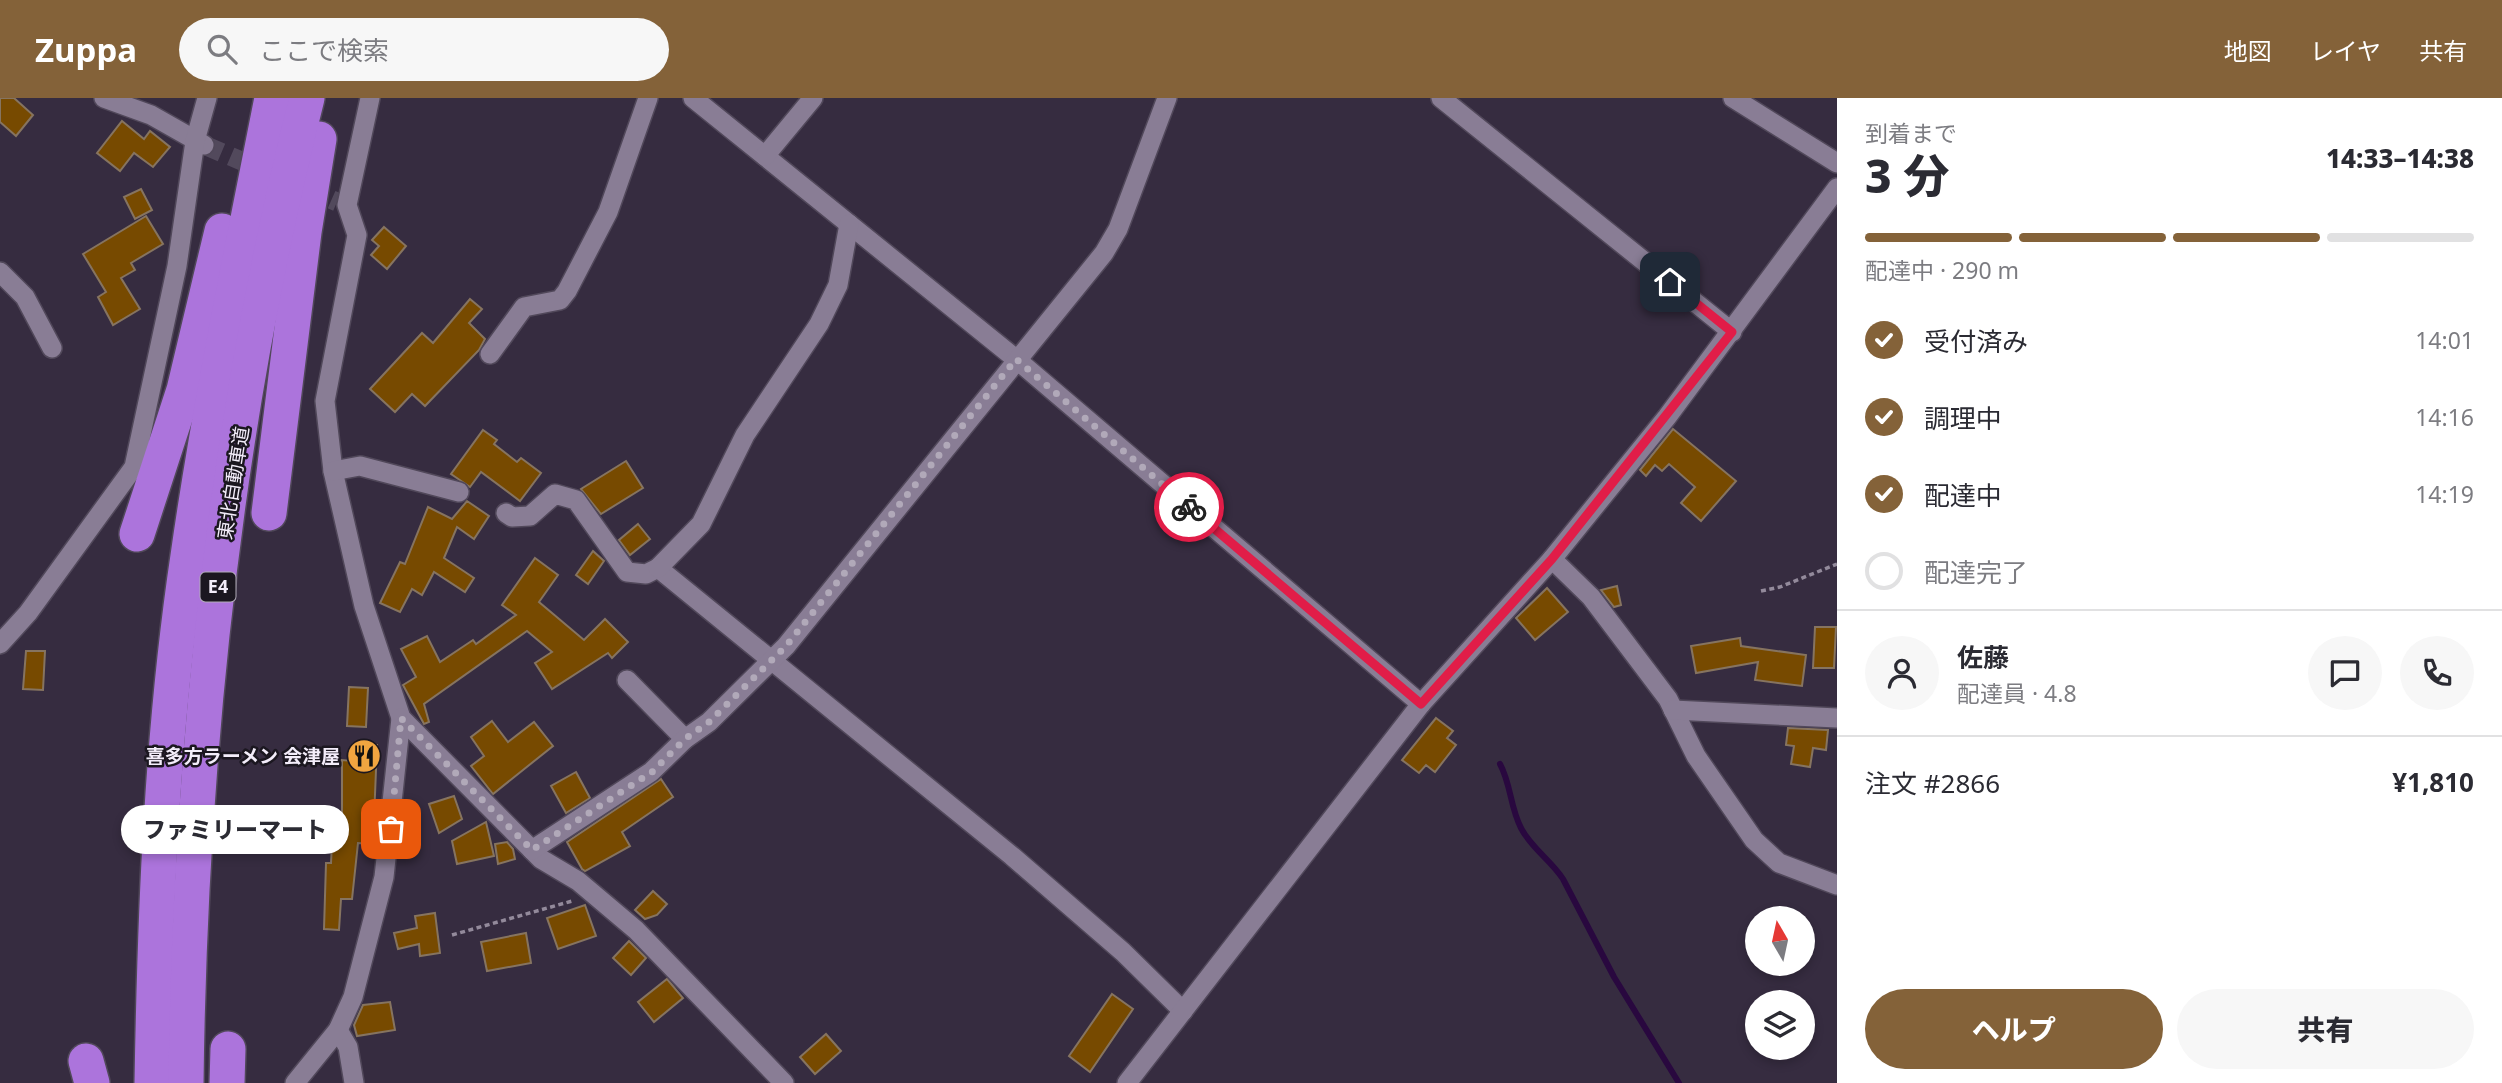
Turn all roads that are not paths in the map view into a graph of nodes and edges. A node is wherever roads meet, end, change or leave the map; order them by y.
1 (104, 98) edge
2 (207, 98) edge
3 (254, 98) edge
4 (272, 98) edge
5 (307, 98) edge
6 (327, 98) edge
7 (370, 98) edge
8 (648, 98) edge
9 (693, 98) edge
10 (813, 98) edge
11 (1167, 98) edge
12 (1441, 98) edge
13 (1733, 98) edge
14 (200, 143) junction
15 (765, 156) junction
16 (1837, 163) edge
17 (1837, 188) edge
18 (849, 224) junction
19 (0, 272) edge
20 (1732, 332) junction
21 (52, 348) dead end
22 (490, 354) dead end
23 (1016, 359) junction
24 (333, 471) junction
25 (459, 492) dead end
26 (269, 513) dead end
27 (506, 513) dead end
28 (136, 534) dead end
29 (1552, 559) junction
30 (658, 568) junction
31 (0, 644) edge
32 (773, 659) junction
33 (627, 680) dead end
34 (1421, 704) junction
35 (1673, 710) junction
36 (401, 718) junction
37 (1837, 718) edge
38 (685, 739) junction
39 (532, 850) junction
40 (1837, 885) edge
41 (1183, 1011) junction
42 (338, 1030) junction
43 (152, 1083) edge
44 (186, 1083) edge
45 (295, 1083) edge
46 (354, 1083) edge
47 (784, 1083) edge
48 (1127, 1083) edge

1 - 14 street
2 - 14 street
3 - 28 highway
4 - 43 highway, 東北自動車道 / E4
5 - 44 highway, 東北自動車道 / E4
6 - 26 highway
7 - 24 street
8 - 22 street
9 - 15 street
10 - 15 street
11 - 23 street
12 - 20 street
13 - 16 street
14 - 31 street
15 - 18 street
17 - 20 street
18 - 23 street
18 - 30 street
19 - 21 street
20 - 29 street
23 - 32 street
23 - 34 street
24 - 25 street
24 - 36 street
27 - 30 street
29 - 34 street
29 - 35 street
30 - 32 street
32 - 38 street
32 - 41 street
33 - 38 street
34 - 41 street
35 - 37 street
35 - 40 street
36 - 39 street
36 - 42 street
38 - 39 street
39 - 47 street
41 - 48 street
42 - 45 street
42 - 46 street

